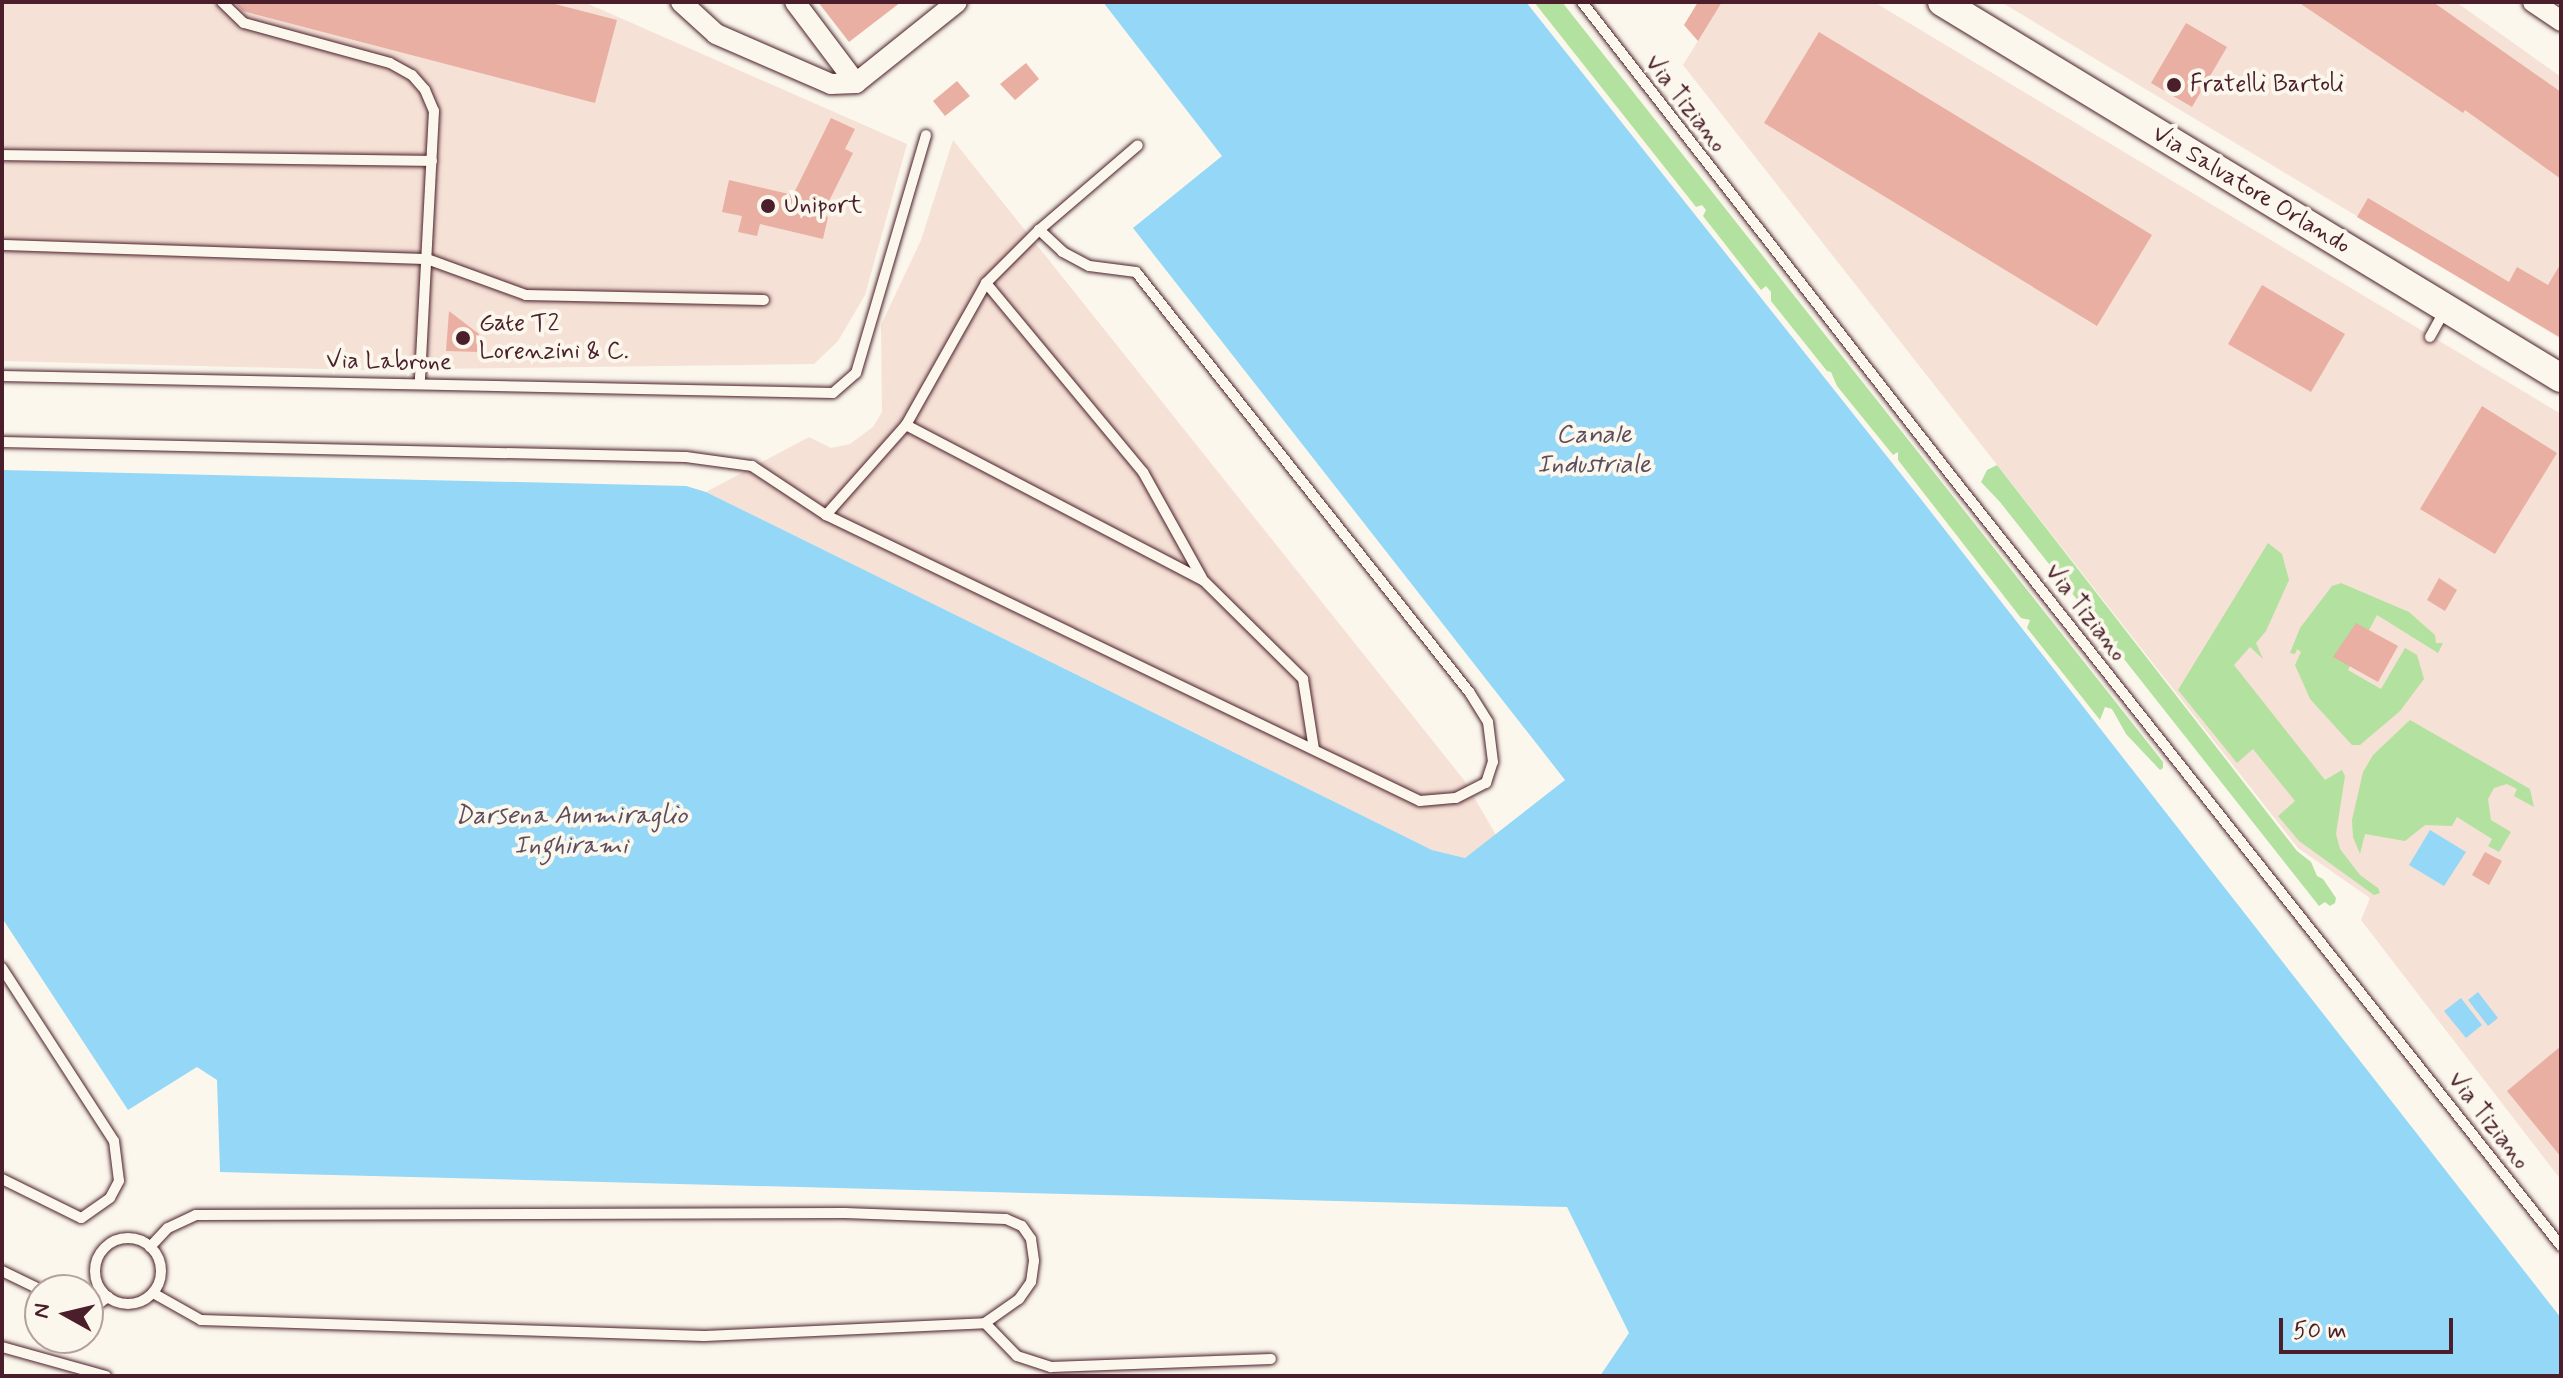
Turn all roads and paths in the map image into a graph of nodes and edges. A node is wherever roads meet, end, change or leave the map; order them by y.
1 (222, 2) edge
2 (681, 2) edge
3 (795, 2) edge
4 (957, 2) edge
5 (1582, 2) edge
6 (1942, 2) edge
7 (2533, 2) edge
8 (2561, 21) edge
9 (856, 83) junction
10 (926, 135) dead end
11 (1138, 145) dead end
12 (2, 155) edge
13 (432, 161) junction
14 (1039, 230) junction
15 (2, 245) edge
16 (427, 259) junction
17 (986, 283) junction
18 (764, 300) dead end
19 (2446, 308) junction
20 (2430, 337) dead end
21 (2, 376) edge
22 (2561, 378) edge
23 (420, 382) junction
24 (906, 425) junction
25 (2, 442) edge
26 (826, 515) junction
27 (1203, 580) junction
28 (1314, 749) junction
29 (2, 968) edge
30 (2, 1179) edge
31 (2561, 1246) edge
32 (150, 1247) junction
33 (2, 1271) edge
34 (24, 1282) edge
35 (153, 1293) junction
36 (108, 1297) junction
37 (104, 1300) edge
38 (985, 1323) junction
39 (2, 1347) edge
40 (1271, 1359) dead end
41 (106, 1376) edge

1 - 13 lane
2 - 9 street
3 - 9 street
4 - 9 street
5 - 31 lane, Via Tiziano
6 - 19 main road, Via Salvatore Orlando
7 - 8 street
10 - 23 lane, Via Labrone
11 - 14 lane
12 - 13 lane
13 - 16 lane
14 - 17 lane
14 - 28 lane
15 - 16 lane
16 - 18 lane
16 - 23 lane
17 - 24 lane
17 - 27 lane
19 - 20 lane
19 - 22 main road, Via Salvatore Orlando
21 - 23 lane, Via Labrone
24 - 26 lane
24 - 27 lane
25 - 26 lane
26 - 28 lane
27 - 28 lane
29 - 30 lane
32 - 35 lane
32 - 36 lane
32 - 38 lane
33 - 34 lane
35 - 36 lane
35 - 38 lane
36 - 37 lane
38 - 40 lane
39 - 41 lane

